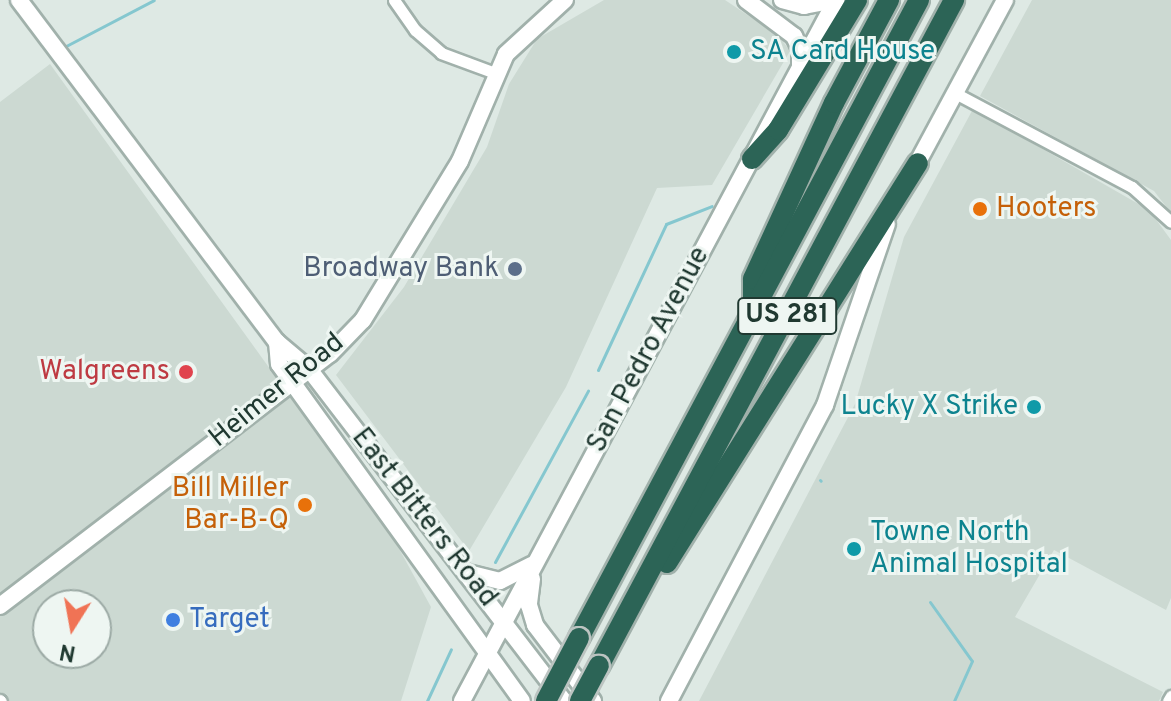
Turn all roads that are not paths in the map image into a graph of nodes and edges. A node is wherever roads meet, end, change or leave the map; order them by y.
1 (19, 0) edge
2 (394, 0) edge
3 (565, 0) edge
4 (746, 0) edge
5 (782, 0) edge
6 (836, 0) edge
7 (857, 0) edge
8 (889, 0) edge
9 (919, 0) edge
10 (954, 0) edge
11 (1005, 0) edge
12 (798, 71) junction
13 (495, 73) junction
14 (955, 93) junction
15 (752, 159) junction
16 (918, 163) junction
17 (1171, 222) edge
18 (753, 311) junction
19 (277, 342) junction
20 (309, 369) junction
21 (293, 382) junction
22 (536, 562) junction
23 (468, 573) junction
24 (0, 606) edge
25 (504, 622) junction
26 (618, 631) junction
27 (487, 655) junction
28 (682, 676) junction
29 (462, 701) edge
30 (522, 701) edge
31 (546, 701) edge
32 (564, 701) edge
33 (580, 701) edge
34 (593, 701) edge
35 (657, 701) edge
36 (669, 701) edge

1 - 19 main road, East Bitters Road
2 - 13 street
3 - 13 main road, Heimer Road
4 - 12 main road
5 - 6 main road
6 - 12 main road, San Pedro Avenue
7 - 15 highway
8 - 18 highway
9 - 18 highway, US 281
10 - 26 highway, US 281
11 - 14 main road
12 - 15 main road, San Pedro Avenue
13 - 20 main road, Heimer Road
14 - 16 main road
14 - 17 street
15 - 22 main road, San Pedro Avenue
16 - 26 highway
16 - 28 main road
18 - 31 highway, US 281, bridge
19 - 20 main road, East Bitters Road
19 - 21 main road, East Bitters Road
20 - 21 main road, Heimer Road
20 - 23 main road, East Bitters Road
21 - 24 main road, Heimer Road
21 - 27 main road, East Bitters Road
22 - 23 main road
22 - 25 main road, San Pedro Avenue
22 - 34 main road
23 - 25 main road, East Bitters Road
25 - 27 main road, San Pedro Avenue
25 - 32 main road, East Bitters Road
26 - 33 highway, US 281, bridge
27 - 29 main road, San Pedro Avenue
27 - 30 main road, East Bitters Road
28 - 35 main road
28 - 36 main road

